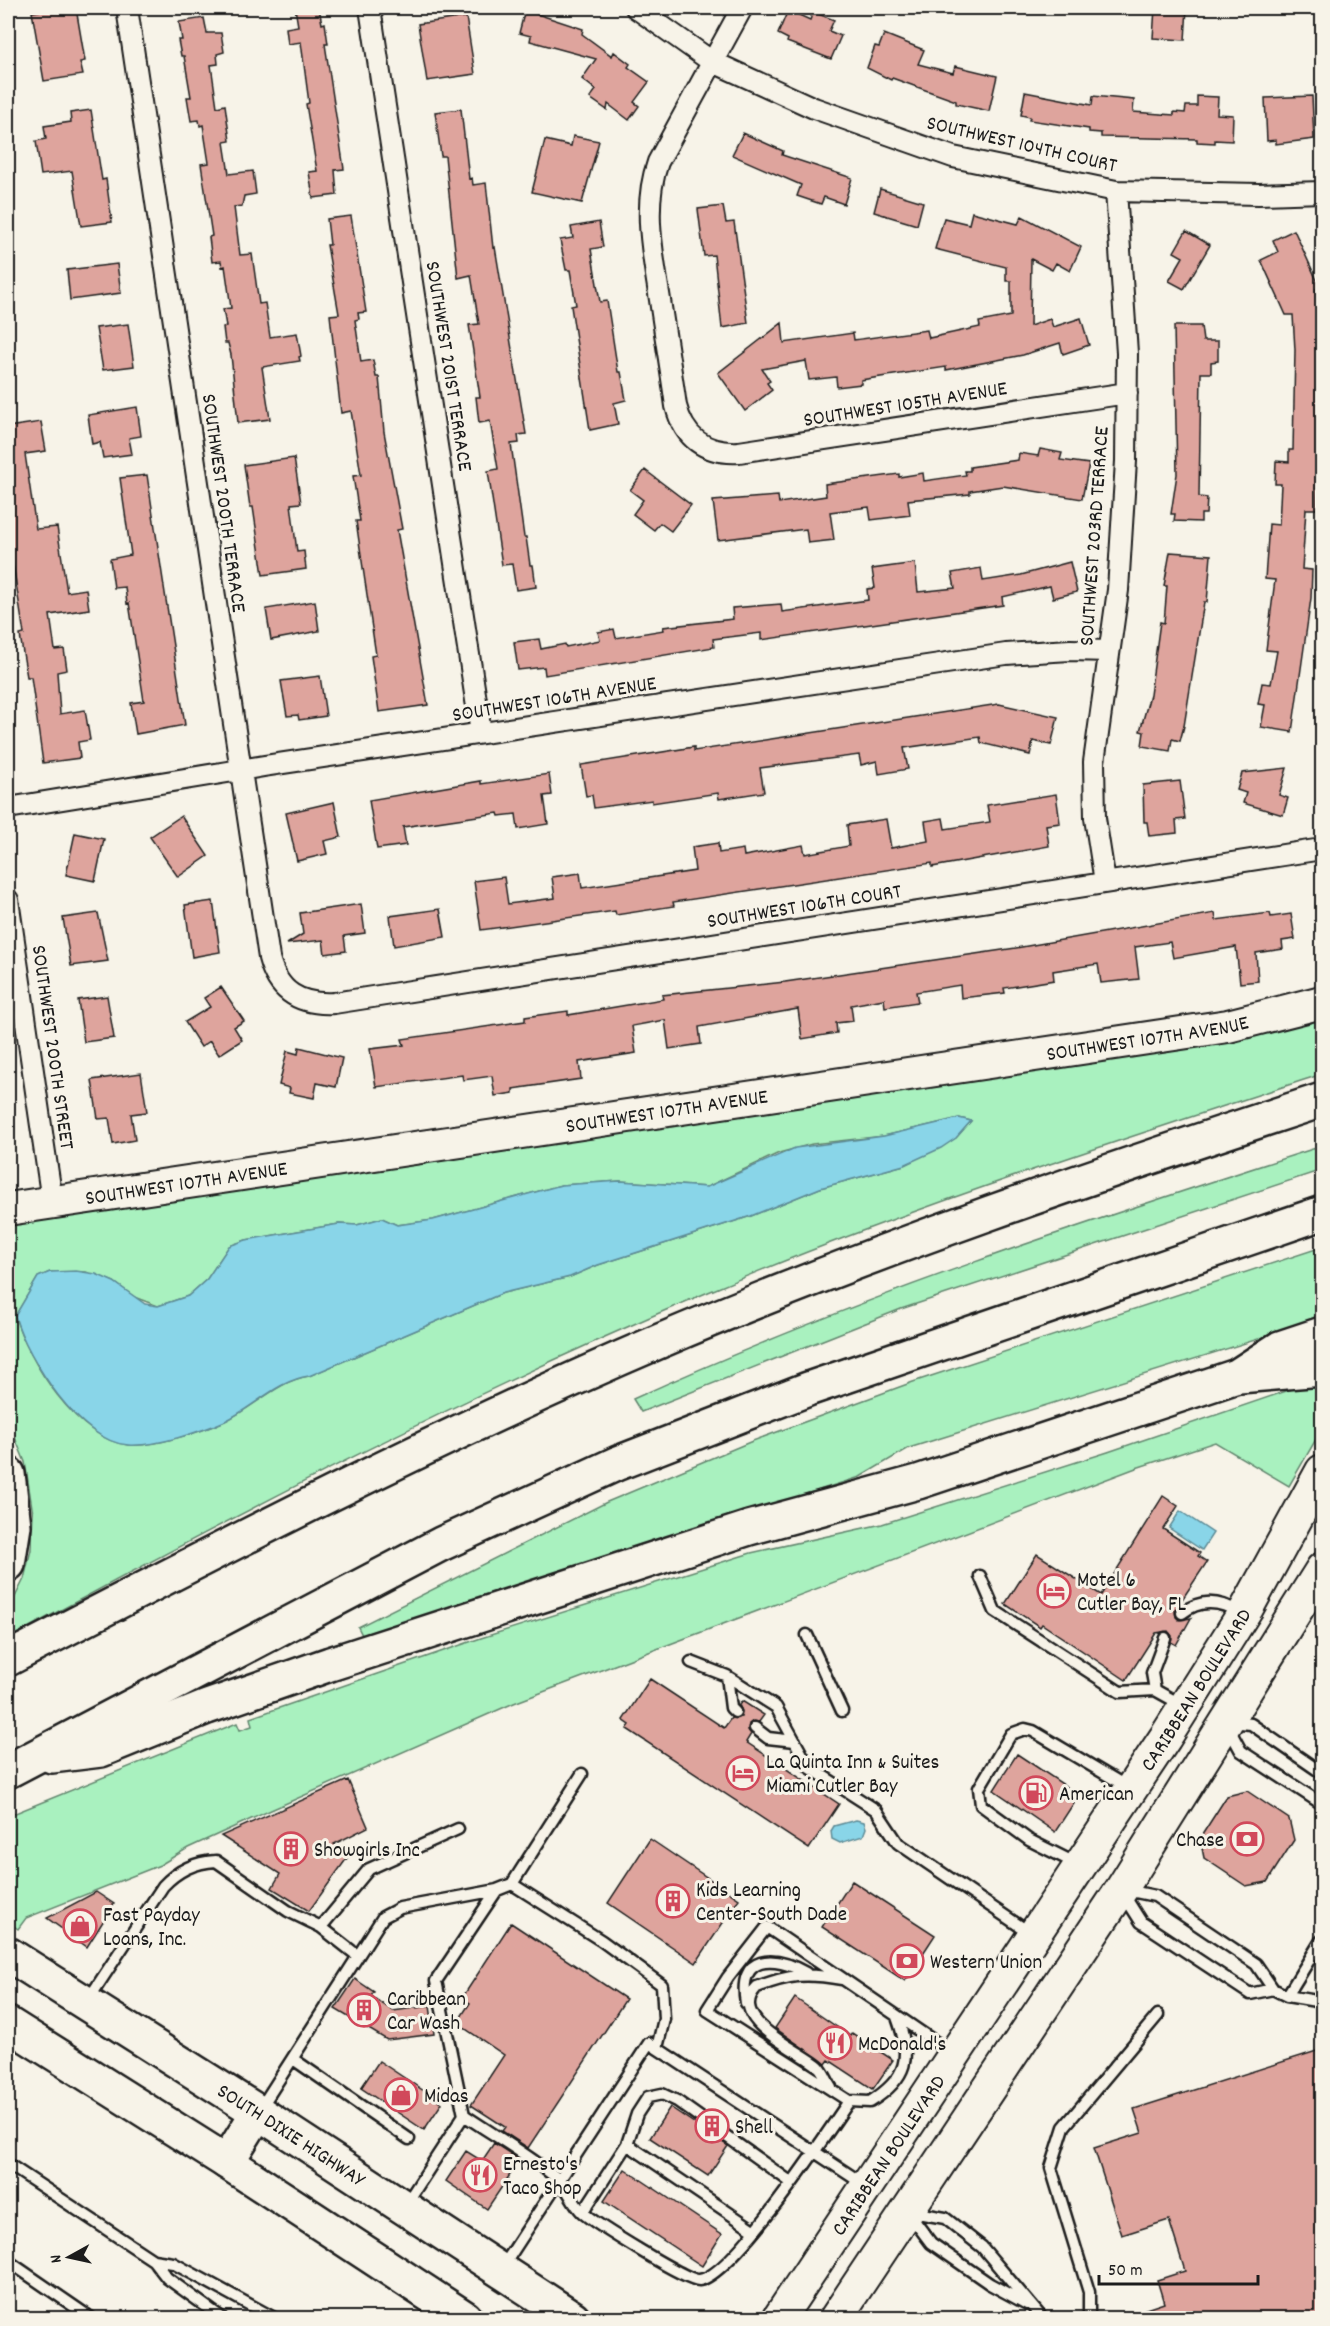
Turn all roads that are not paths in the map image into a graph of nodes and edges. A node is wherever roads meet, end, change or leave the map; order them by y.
1 (127, 8) edge
2 (370, 8) edge
3 (636, 8) edge
4 (742, 8) edge
5 (711, 61) junction
6 (1116, 191) junction
7 (1323, 192) edge
8 (1127, 393) junction
9 (1109, 651) junction
10 (481, 733) junction
11 (241, 769) junction
12 (8, 808) edge
13 (1323, 849) edge
14 (1105, 882) junction
15 (8, 900) edge
16 (293, 997) joint
17 (1323, 1002) edge
18 (1323, 1100) edge
19 (52, 1201) junction
20 (8, 1209) edge
21 (1315, 1219) edge
22 (1323, 1334) edge
23 (1323, 1369) edge
24 (1237, 1376) junction
25 (1323, 1472) edge
26 (8, 1474) edge
27 (8, 1564) edge
28 (1323, 1569) edge
29 (980, 1576) dead end
30 (1182, 1613) dead end
31 (1242, 1615) junction
32 (807, 1635) dead end
33 (1165, 1638) dead end
34 (8, 1659) edge
35 (691, 1662) dead end
36 (727, 1676) junction
37 (1155, 1690) junction
38 (1185, 1707) junction
39 (842, 1711) dead end
40 (735, 1712) dead end
41 (1225, 1722) junction
42 (755, 1728) dead end
43 (795, 1741) junction
44 (19, 1765) edge
45 (1323, 1773) edge
46 (582, 1774) dead end
47 (1130, 1789) junction
48 (1323, 1804) edge
49 (458, 1829) dead end
50 (1080, 1865) junction
51 (512, 1884) junction
52 (497, 1890) junction
53 (1121, 1890) junction
54 (321, 1927) junction
55 (1033, 1935) junction
56 (1323, 1939) edge
57 (8, 1954) edge
58 (358, 1956) junction
59 (806, 1973) junction
60 (845, 1980) junction
61 (1273, 1989) junction
62 (1287, 1996) junction
63 (1323, 2002) edge
64 (86, 2003) junction
65 (750, 2012) junction
66 (1158, 2015) dead end
67 (897, 2017) junction
68 (8, 2025) edge
69 (657, 2048) junction
70 (954, 2054) junction
71 (293, 2059) junction
72 (832, 2090) junction
73 (849, 2101) junction
74 (258, 2112) junction
75 (464, 2115) junction
76 (409, 2139) dead end
77 (627, 2144) junction
78 (816, 2151) junction
79 (227, 2162) junction
80 (8, 2164) edge
81 (560, 2180) junction
82 (792, 2183) junction
83 (867, 2186) junction
84 (404, 2207) junction
85 (906, 2211) junction
86 (583, 2212) junction
87 (754, 2230) junction
88 (153, 2260) junction
89 (8, 2261) edge
90 (500, 2271) junction
91 (1032, 2307) junction
92 (91, 2319) edge
93 (222, 2319) edge
94 (274, 2319) edge
95 (465, 2319) edge
96 (573, 2319) edge
97 (778, 2319) edge
98 (836, 2319) edge
99 (1042, 2319) edge
100 (1089, 2319) edge

1 - 11 street, SOUTHWEST 200TH TERRACE
2 - 10 street, SOUTHWEST 201ST TERRACE
3 - 5 street, SOUTHWEST 104TH COURT
4 - 5 street
5 - 6 street, SOUTHWEST 104TH COURT
5 - 8 street, SOUTHWEST 105TH AVENUE
6 - 7 street, SOUTHWEST 104TH COURT
6 - 8 street, SOUTHWEST 203RD TERRACE
8 - 9 street, SOUTHWEST 203RD TERRACE
9 - 10 street, SOUTHWEST 106TH AVENUE
9 - 14 street, SOUTHWEST 203RD TERRACE
10 - 11 street, SOUTHWEST 106TH AVENUE
11 - 12 street, SOUTHWEST 106TH AVENUE
11 - 16 street, SOUTHWEST 200TH TERRACE
13 - 14 street, SOUTHWEST 106TH COURT
14 - 16 street, SOUTHWEST 106TH COURT
15 - 19 street, SOUTHWEST 200TH STREET
17 - 19 main road, SOUTHWEST 107TH AVENUE
18 - 34 highway
19 - 20 main road, SOUTHWEST 107TH AVENUE
21 - 44 highway
22 - 24 highway
23 - 24 highway
24 - 44 highway
25 - 31 main road, CARIBBEAN BOULEVARD
26 - 27 highway
28 - 41 main road, CARIBBEAN BOULEVARD
29 - 37 lane
30 - 31 lane
31 - 38 main road, CARIBBEAN BOULEVARD
32 - 39 lane
33 - 37 lane
35 - 36 lane
36 - 40 lane
36 - 43 lane
37 - 38 lane
38 - 41 main road
38 - 47 main road, CARIBBEAN BOULEVARD
41 - 45 lane
41 - 48 lane
41 - 53 main road, CARIBBEAN BOULEVARD
42 - 43 lane
43 - 55 lane
46 - 51 lane
47 - 50 main road, CARIBBEAN BOULEVARD
47 - 50 lane
49 - 54 lane
50 - 53 main road
50 - 55 main road, CARIBBEAN BOULEVARD
51 - 52 lane
51 - 69 lane
52 - 58 lane
52 - 75 lane
53 - 61 lane
53 - 61 lane
53 - 85 main road, CARIBBEAN BOULEVARD
54 - 58 lane
54 - 64 lane
55 - 70 main road, CARIBBEAN BOULEVARD
56 - 62 lane
57 - 64 highway, SOUTH DIXIE HIGHWAY
58 - 71 lane
59 - 60 lane
59 - 65 lane
59 - 65 lane
60 - 67 lane
60 - 72 lane
61 - 62 lane
62 - 63 lane
64 - 74 highway, SOUTH DIXIE HIGHWAY
65 - 72 lane
66 - 100 lane
67 - 70 lane
67 - 73 lane
68 - 79 highway
69 - 78 lane
69 - 81 lane
70 - 83 main road, CARIBBEAN BOULEVARD
71 - 74 lane
71 - 76 lane
72 - 73 lane
73 - 78 lane
74 - 79 highway
74 - 84 highway, SOUTH DIXIE HIGHWAY
75 - 81 lane
75 - 84 lane
77 - 82 lane
77 - 86 lane
77 - 87 lane
78 - 82 lane
78 - 83 lane
79 - 95 highway
80 - 88 lane
81 - 86 lane
81 - 90 lane
82 - 87 lane
83 - 85 main road
83 - 97 main road, CARIBBEAN BOULEVARD
84 - 90 highway, SOUTH DIXIE HIGHWAY
85 - 91 lane
85 - 91 lane
85 - 98 main road, CARIBBEAN BOULEVARD
86 - 87 lane
88 - 93 lane
88 - 94 lane
89 - 92 lane
90 - 96 highway, SOUTH DIXIE HIGHWAY
91 - 99 lane

